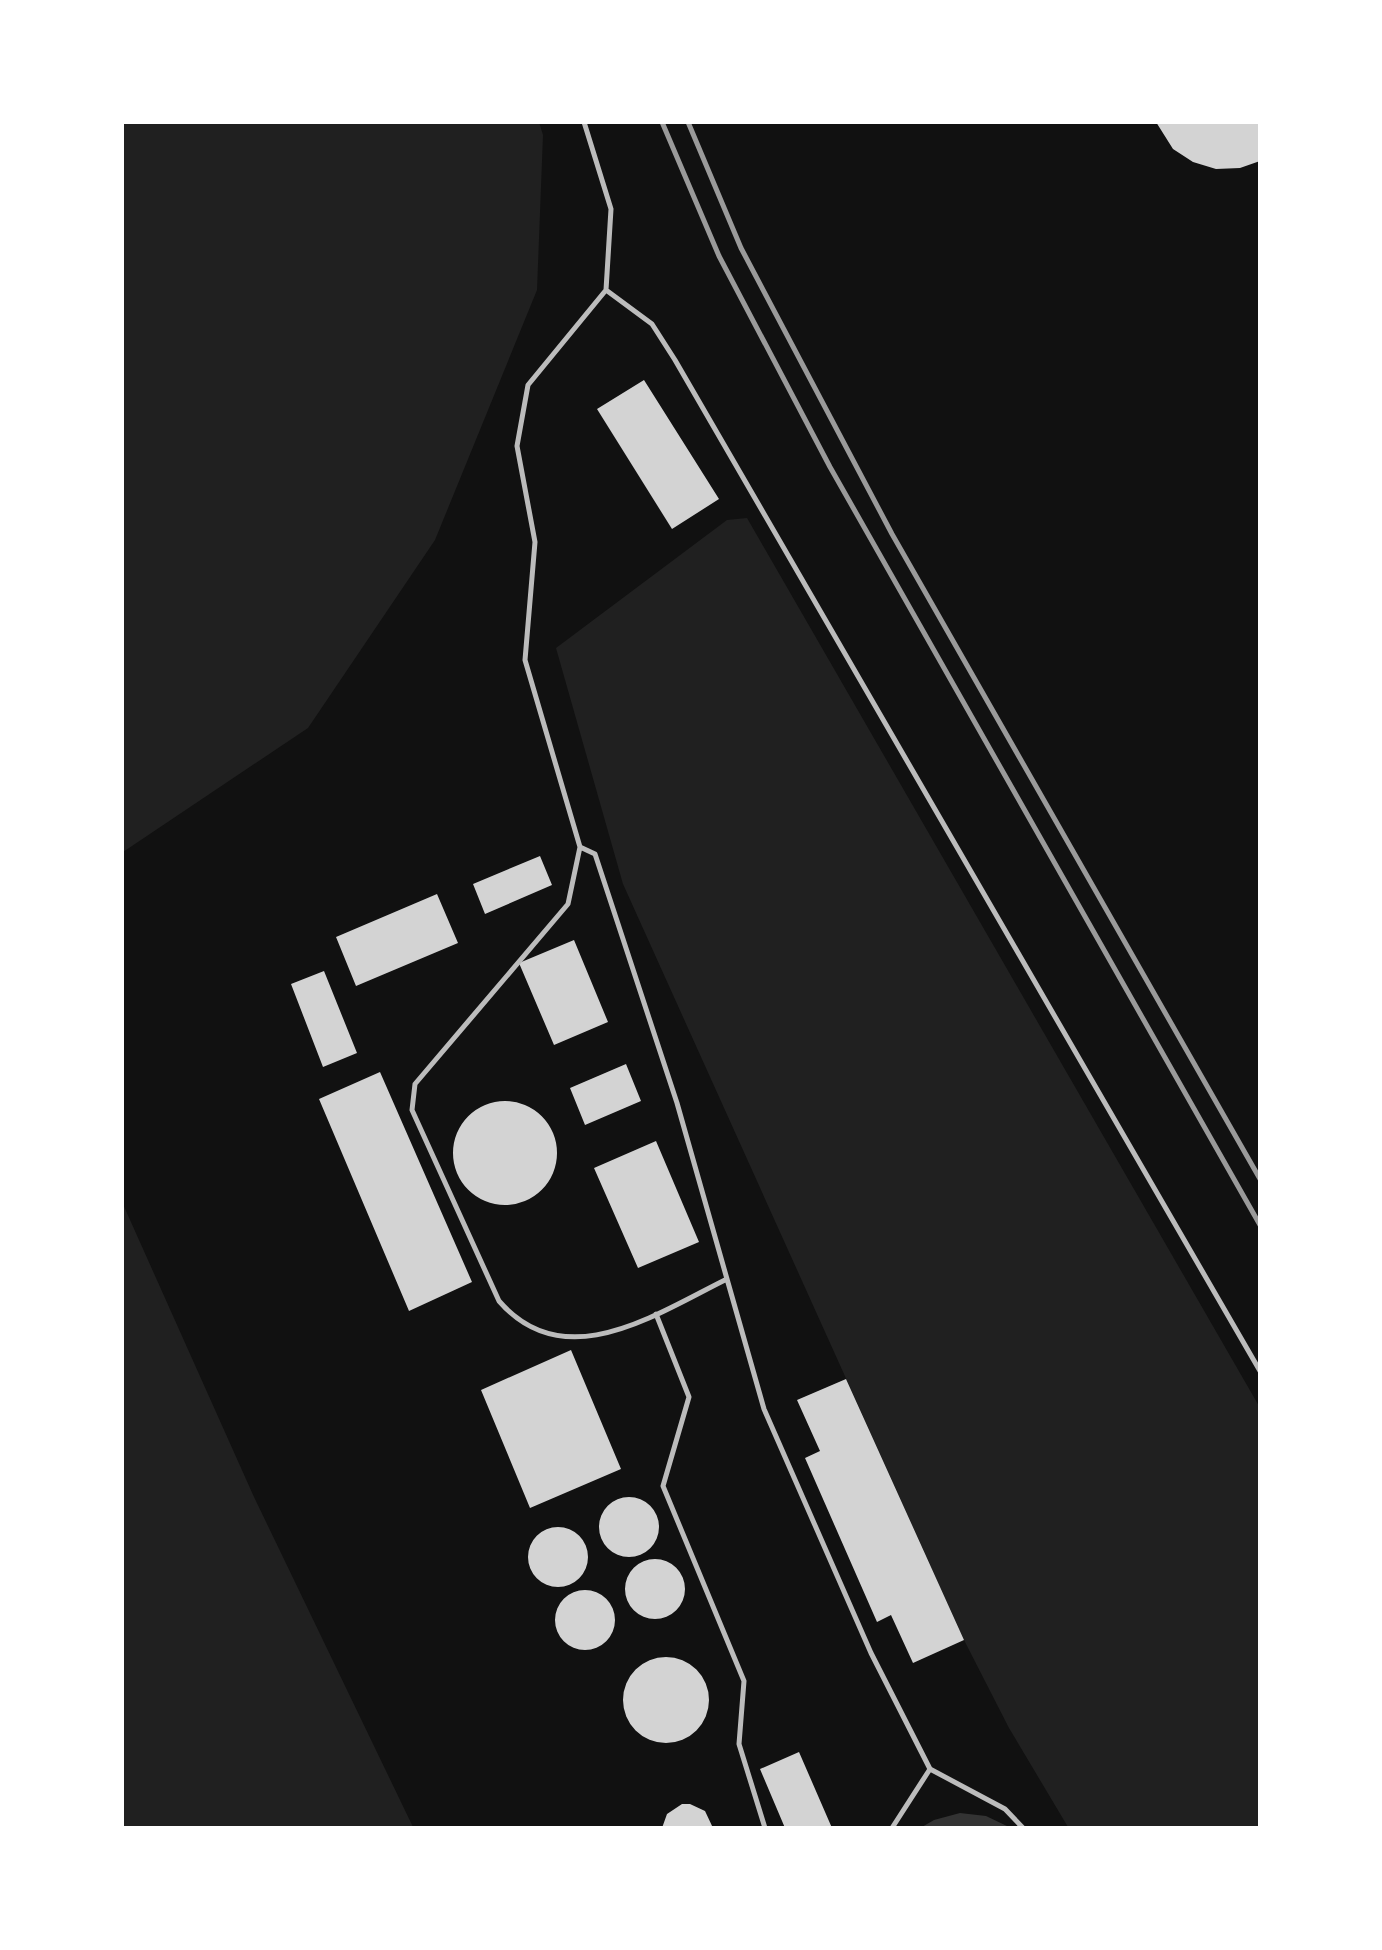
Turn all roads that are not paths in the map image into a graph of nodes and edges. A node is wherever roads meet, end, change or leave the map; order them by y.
1 (584, 122) edge
2 (606, 290) junction
3 (580, 847) junction
4 (727, 1279) junction
5 (656, 1314) junction
6 (1259, 1371) edge
7 (930, 1769) junction
8 (765, 1828) edge
9 (892, 1828) edge
10 (1023, 1828) edge

1 - 2 lane
2 - 3 lane
2 - 6 lane
3 - 4 lane
3 - 5 lane
4 - 5 lane
4 - 7 lane
5 - 8 lane
7 - 9 lane
7 - 10 lane

